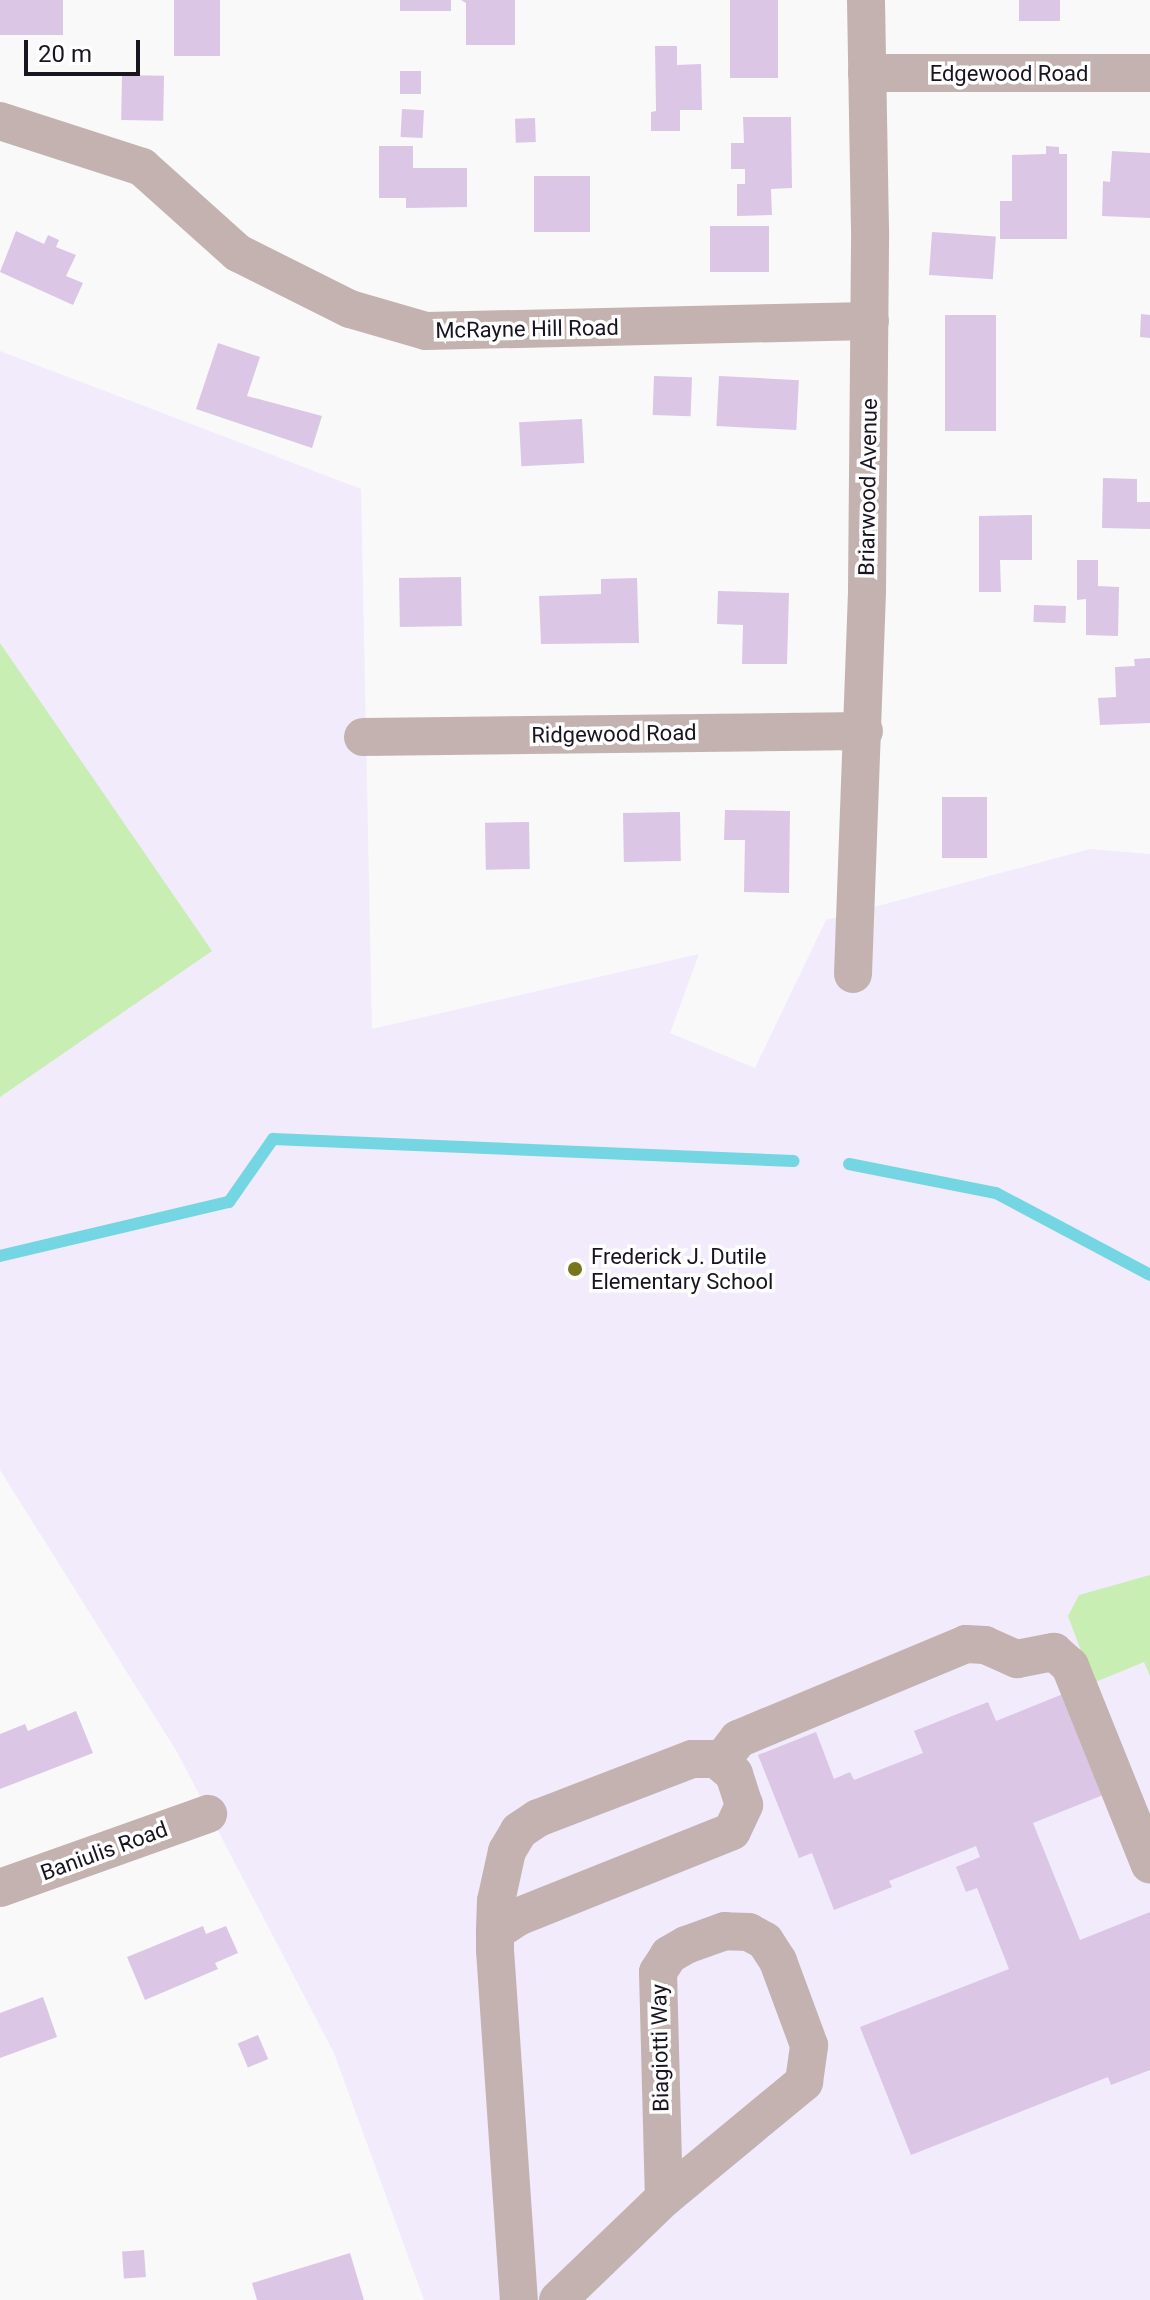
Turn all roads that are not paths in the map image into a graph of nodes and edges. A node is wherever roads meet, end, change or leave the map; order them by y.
1 (866, 0) edge
2 (867, 73) junction
3 (1150, 73) edge
4 (0, 121) edge
5 (870, 321) junction
6 (864, 731) junction
7 (363, 737) dead end
8 (853, 974) dead end
9 (721, 1761) junction
10 (208, 1814) dead end
11 (1150, 1865) edge
12 (0, 1888) edge
13 (495, 1932) junction
14 (664, 2198) junction
15 (519, 2300) edge
16 (558, 2300) edge

1 - 2 street, Briarwood Avenue
2 - 3 street, Edgewood Road
2 - 5 street, Briarwood Avenue
4 - 5 street, McRayne Hill Road
5 - 6 street, Briarwood Avenue
6 - 7 street, Ridgewood Road
6 - 8 street, Briarwood Avenue
9 - 11 street
9 - 13 street
9 - 13 street
10 - 12 street, Baniulis Road
13 - 15 street
14 - 14 street, Biagiotti Way
14 - 16 street, Biagiotti Way

